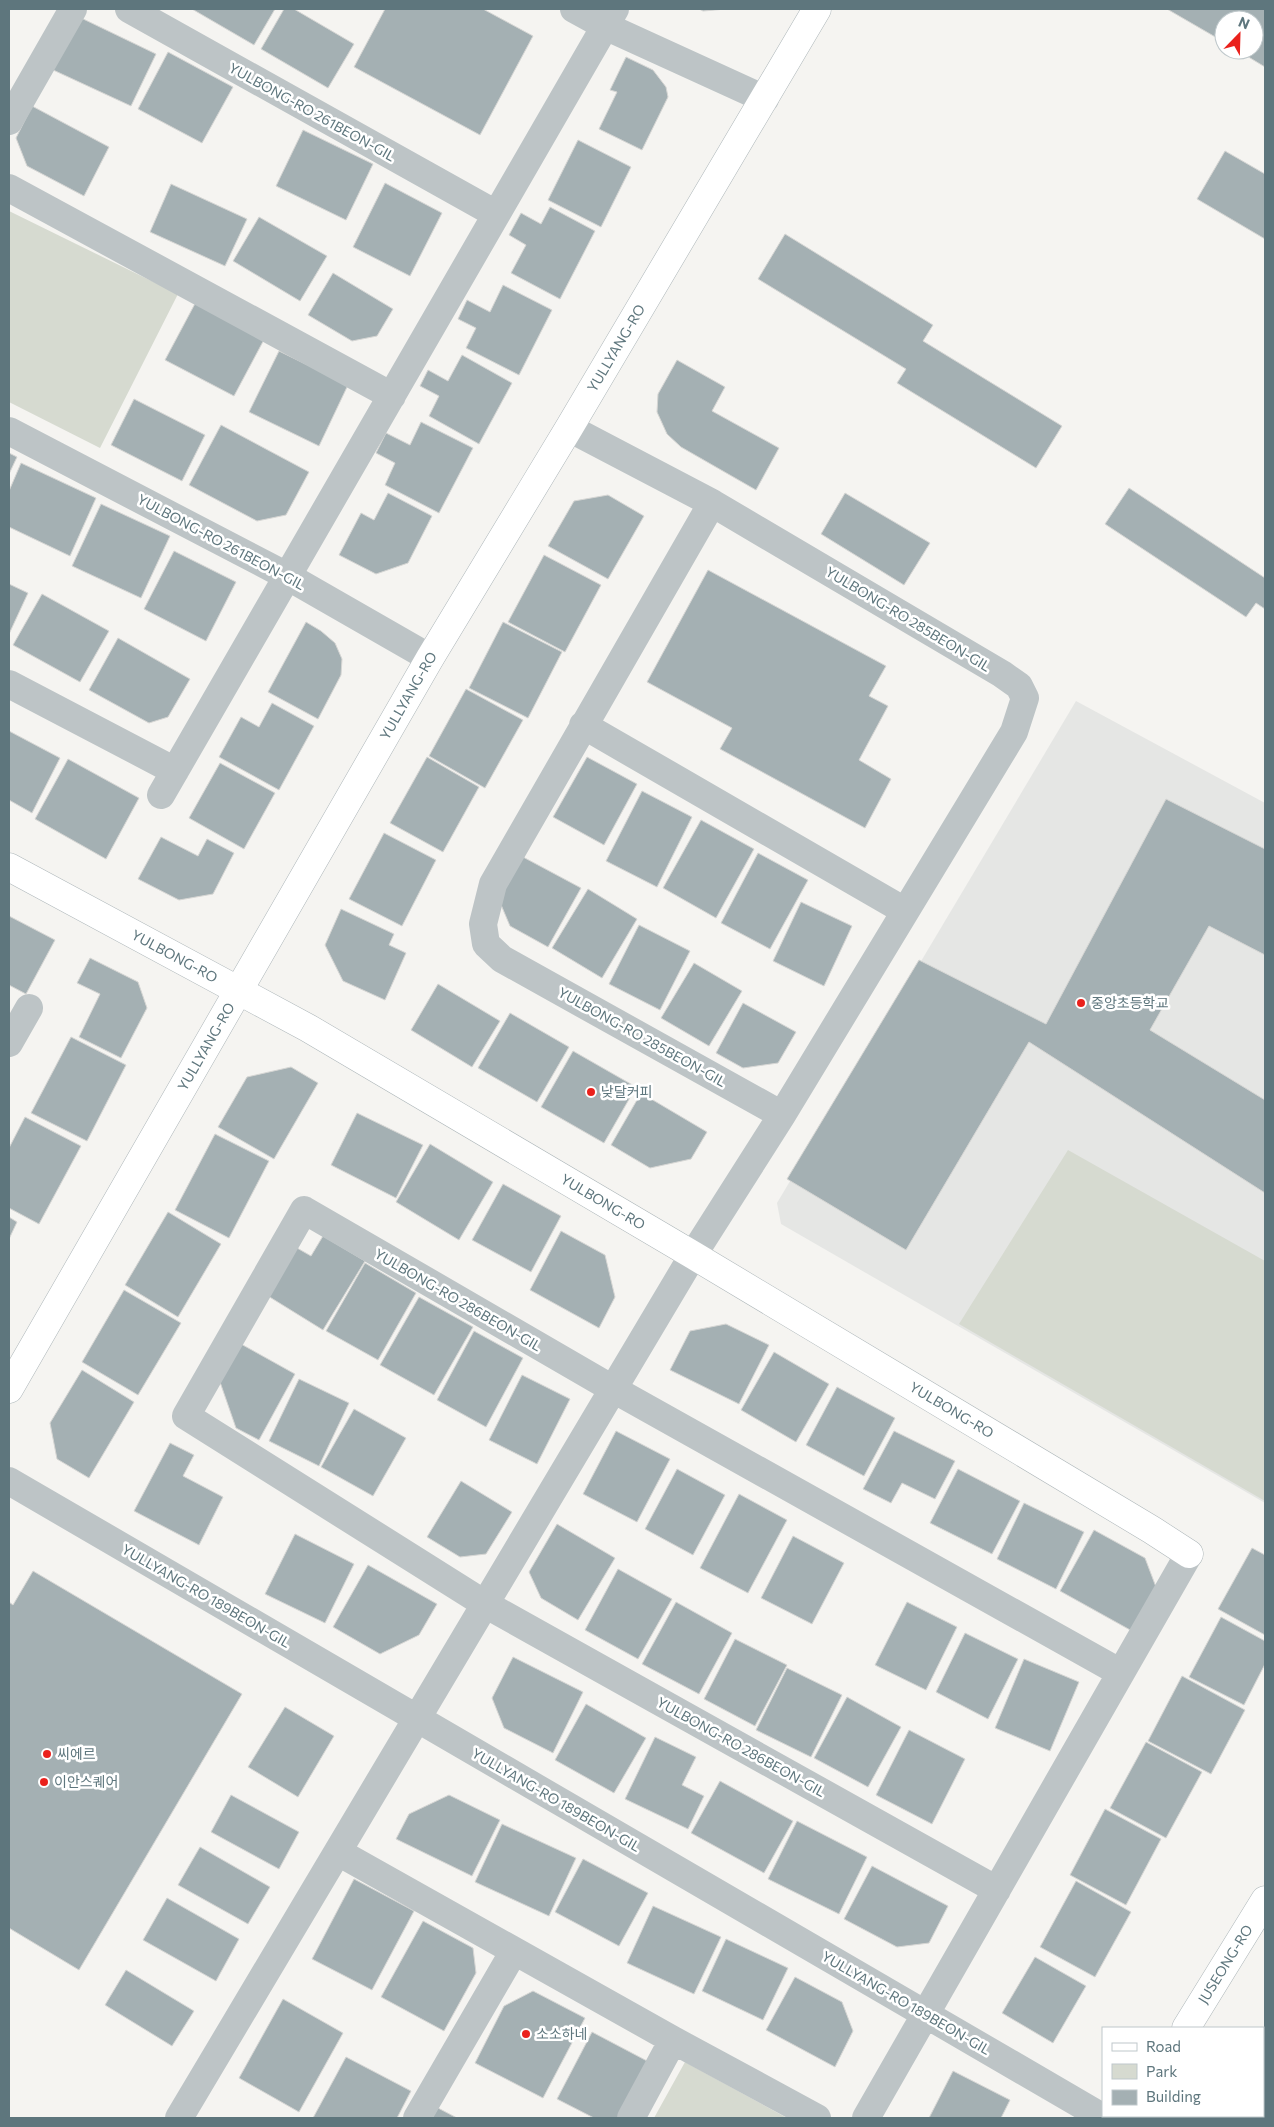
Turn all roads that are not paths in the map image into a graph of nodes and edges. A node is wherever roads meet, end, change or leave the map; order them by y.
1 (72, 9) edge
2 (129, 9) edge
3 (574, 9) edge
4 (817, 9) edge
5 (610, 17) edge
6 (765, 99) junction
7 (9, 121) edge
8 (9, 188) edge
9 (496, 214) junction
10 (392, 396) junction
11 (569, 428) junction
12 (9, 431) edge
13 (712, 503) junction
14 (287, 576) junction
15 (430, 658) junction
16 (9, 684) edge
17 (583, 725) junction
18 (175, 771) junction
19 (161, 795) dead end
20 (9, 867) edge
21 (905, 911) junction
22 (238, 992) junction
23 (29, 1008) dead end
24 (10, 1040) edge
25 (782, 1115) junction
26 (693, 1255) junction
27 (9, 1389) edge
28 (613, 1389) junction
29 (9, 1481) edge
30 (485, 1604) junction
31 (1121, 1673) junction
32 (417, 1718) junction
33 (338, 1852) junction
34 (997, 1890) junction
35 (1265, 1900) edge
36 (514, 1951) junction
37 (926, 2015) junction
38 (1187, 2027) edge
39 (673, 2040) junction
40 (1102, 2117) edge
41 (179, 2118) edge
42 (417, 2118) edge
43 (631, 2118) edge
44 (818, 2118) edge
45 (866, 2118) edge

1 - 7 street
2 - 9 street, YULBONG-RO 261BEON-GIL
3 - 5 street
4 - 6 street, YULLYANG-RO
5 - 6 street
5 - 9 street
6 - 11 street, YULLYANG-RO
8 - 10 street
9 - 10 street
10 - 14 street
11 - 13 street, YULBONG-RO 285BEON-GIL
11 - 15 street, YULLYANG-RO
12 - 14 street, YULBONG-RO 261BEON-GIL
13 - 17 street, YULBONG-RO 285BEON-GIL
13 - 21 street, YULBONG-RO 285BEON-GIL
14 - 15 street, YULBONG-RO 261BEON-GIL
14 - 18 street
15 - 22 street, YULLYANG-RO
16 - 18 street
17 - 21 street
17 - 25 street, YULBONG-RO 285BEON-GIL
18 - 19 street
20 - 22 street, YULBONG-RO
21 - 25 street, YULBONG-RO 285BEON-GIL
22 - 26 street, YULBONG-RO
22 - 27 street, YULLYANG-RO
23 - 24 street
25 - 26 street, YULBONG-RO 285BEON-GIL
26 - 28 street
26 - 31 street, YULBONG-RO
28 - 30 street
28 - 30 street, YULBONG-RO 286BEON-GIL
28 - 31 street, YULBONG-RO 286BEON-GIL
29 - 32 street, YULLYANG-RO 189BEON-GIL
30 - 32 street
30 - 34 street, YULBONG-RO 286BEON-GIL
31 - 34 street
32 - 33 street
32 - 37 street, YULLYANG-RO 189BEON-GIL
33 - 36 street
33 - 41 street
34 - 37 street
35 - 38 street, JUSEONG-RO
36 - 39 street
36 - 42 street
37 - 40 street, YULLYANG-RO 189BEON-GIL
37 - 45 street
39 - 43 street
39 - 44 street

